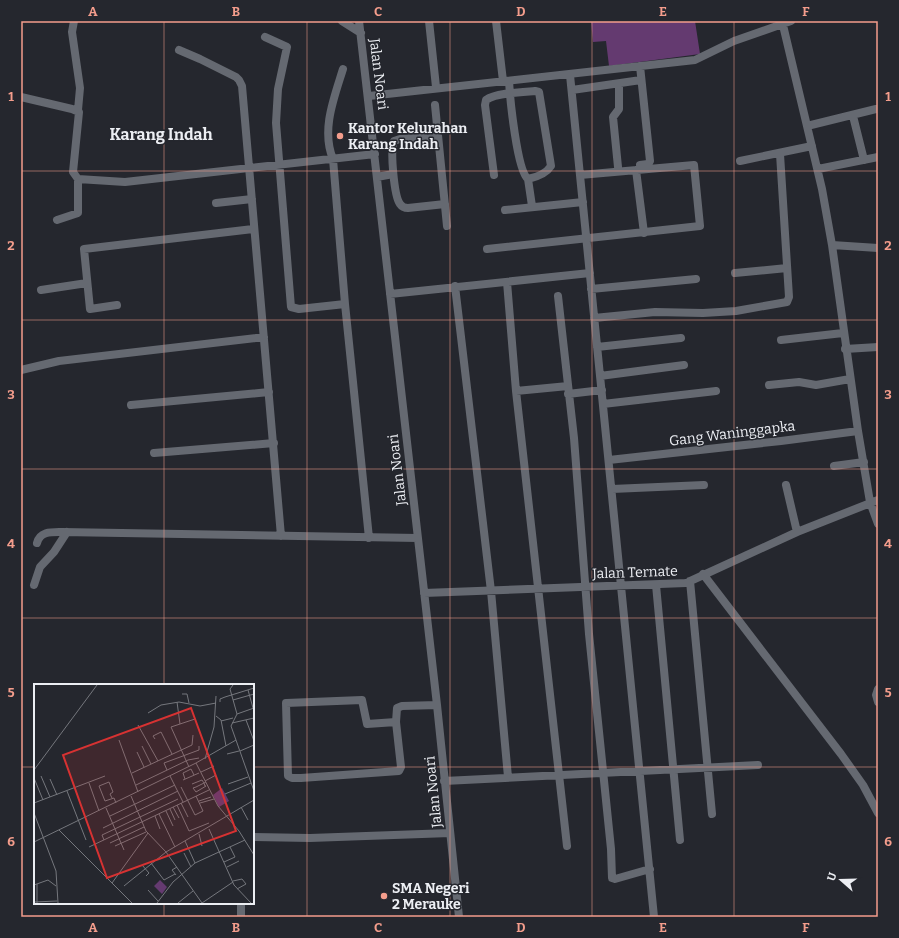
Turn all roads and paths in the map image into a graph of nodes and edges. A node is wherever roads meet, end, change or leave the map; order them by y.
1 (74, 21) edge
2 (342, 21) edge
3 (359, 21) edge
4 (429, 21) edge
5 (496, 21) edge
6 (791, 21) edge
7 (782, 23) edge
8 (361, 33) junction
9 (265, 37) dead end
10 (179, 50) dead end
11 (640, 67) junction
12 (343, 69) dead end
13 (570, 75) junction
14 (641, 79) junction
15 (506, 81) junction
16 (619, 84) junction
17 (436, 88) junction
18 (572, 90) junction
19 (510, 94) junction
20 (369, 96) junction
21 (21, 97) edge
22 (435, 104) dead end
23 (876, 109) dead end
24 (78, 110) junction
25 (853, 116) junction
26 (808, 126) junction
27 (438, 137) junction
28 (812, 146) junction
29 (375, 154) junction
30 (780, 154) junction
31 (878, 157) edge
32 (333, 159) junction
33 (864, 160) junction
34 (740, 161) dead end
35 (279, 165) junction
36 (618, 167) junction
37 (250, 169) junction
38 (818, 169) junction
39 (636, 170) junction
40 (580, 173) junction
41 (393, 174) junction
42 (494, 175) dead end
43 (377, 177) junction
44 (78, 179) junction
45 (528, 179) junction
46 (252, 199) junction
47 (583, 202) junction
48 (216, 203) dead end
49 (445, 204) junction
50 (532, 206) junction
51 (505, 210) dead end
52 (57, 220) dead end
53 (447, 226) dead end
54 (253, 229) junction
55 (644, 233) junction
56 (587, 238) junction
57 (832, 245) junction
58 (878, 248) edge
59 (487, 249) dead end
60 (787, 268) junction
61 (590, 273) junction
62 (735, 273) dead end
63 (696, 279) dead end
64 (507, 282) junction
65 (86, 283) junction
66 (455, 286) junction
67 (591, 289) junction
68 (41, 290) dead end
69 (390, 294) junction
70 (558, 296) dead end
71 (345, 304) junction
72 (117, 306) dead end
73 (594, 318) junction
74 (843, 333) junction
75 (264, 337) junction
76 (681, 338) dead end
77 (781, 340) dead end
78 (597, 347) junction
79 (878, 348) edge
80 (845, 349) junction
81 (684, 366) dead end
82 (21, 370) edge
83 (600, 376) junction
84 (850, 379) junction
85 (769, 385) dead end
86 (568, 390) junction
87 (602, 390) junction
88 (516, 391) junction
89 (716, 391) dead end
90 (269, 392) junction
91 (603, 404) junction
92 (131, 405) dead end
93 (858, 430) junction
94 (274, 443) junction
95 (154, 453) dead end
96 (610, 460) junction
97 (864, 462) junction
98 (834, 466) dead end
99 (704, 484) dead end
100 (786, 485) dead end
101 (612, 489) junction
102 (874, 501) edge
103 (878, 524) edge
104 (67, 532) junction
105 (797, 532) junction
106 (281, 536) junction
107 (369, 538) junction
108 (418, 538) junction
109 (37, 543) dead end
110 (703, 574) junction
111 (690, 581) junction
112 (34, 585) dead end
113 (656, 585) junction
114 (622, 586) junction
115 (585, 587) junction
116 (540, 589) junction
117 (491, 591) junction
118 (424, 593) junction
119 (878, 689) edge
120 (878, 702) edge
121 (437, 705) junction
122 (396, 722) junction
123 (758, 764) dead end
124 (708, 767) junction
125 (673, 769) junction
126 (639, 771) junction
127 (603, 773) junction
128 (559, 775) junction
129 (508, 777) junction
130 (444, 781) junction
131 (878, 813) edge
132 (712, 814) dead end
133 (450, 833) junction
134 (254, 837) edge
135 (680, 840) dead end
136 (567, 846) dead end
137 (650, 870) junction
138 (241, 904) edge
139 (241, 917) edge
140 (459, 917) edge
141 (654, 917) edge

1 - 24 street
2 - 8 street
3 - 8 street, Jalan Noari
4 - 17 street
5 - 15 street
6 - 7 street
7 - 11 street
7 - 26 street
8 - 20 street, Jalan Noari
9 - 35 street
10 - 37 street
11 - 13 street
11 - 14 street
12 - 32 street
13 - 15 street
13 - 18 street
14 - 16 street
14 - 36 street
15 - 17 street
15 - 19 street
16 - 18 street
16 - 36 street
17 - 20 street
18 - 40 street
19 - 42 street
19 - 45 street
19 - 45 street
20 - 29 street, Jalan Noari
21 - 24 street
22 - 27 street
23 - 25 street
24 - 44 street
25 - 26 street
25 - 33 street
26 - 28 street
27 - 41 street
27 - 49 street
28 - 30 street
28 - 38 street
29 - 32 street
29 - 43 street, Jalan Noari
30 - 34 street
30 - 60 street
31 - 33 street
32 - 35 street
32 - 71 street
33 - 38 street
35 - 37 street
35 - 71 street
36 - 40 street
37 - 44 street
37 - 46 street
38 - 57 street
39 - 40 street
39 - 55 street
39 - 55 street
40 - 47 street
41 - 43 street
41 - 49 street
43 - 69 street, Jalan Noari
44 - 52 street
45 - 50 street
46 - 48 street
46 - 54 street
47 - 50 street
47 - 56 street
49 - 53 street
50 - 51 street
54 - 65 street
54 - 75 street
55 - 56 street
56 - 59 street
56 - 61 street
57 - 58 street
57 - 74 street
60 - 62 street
60 - 73 street
61 - 64 street
61 - 67 street
63 - 67 street
64 - 66 street
64 - 88 street
65 - 68 street
65 - 72 street
66 - 69 street
66 - 117 street
67 - 73 street
69 - 108 street, Jalan Noari
70 - 86 street
71 - 107 street
73 - 78 street
74 - 77 street
74 - 80 street
75 - 82 street
75 - 90 street
76 - 78 street
78 - 83 street
79 - 80 street
80 - 84 street
81 - 83 street
83 - 87 street
84 - 85 street
84 - 93 street
86 - 87 street
86 - 88 street
86 - 115 street
87 - 91 street
88 - 116 street
89 - 91 street
90 - 92 street
90 - 94 street
91 - 96 street
93 - 96 street, Gang Waninggapka
93 - 97 street
94 - 95 street
94 - 106 street
96 - 101 street
97 - 98 street
97 - 102 street
99 - 101 street
100 - 105 street
101 - 114 street
102 - 103 street
102 - 105 street, Jalan Ternate
104 - 106 street
104 - 109 street
104 - 112 street
105 - 110 street, Jalan Ternate
106 - 107 street
107 - 108 street
108 - 118 street, Jalan Noari
110 - 111 street, Jalan Ternate
110 - 131 street
111 - 113 street, Jalan Ternate
111 - 124 street
113 - 114 street, Jalan Ternate
113 - 125 street
114 - 115 street, Jalan Ternate
114 - 126 street
115 - 116 street, Jalan Ternate
115 - 127 street
116 - 117 street, Jalan Ternate
116 - 128 street
117 - 118 street, Jalan Ternate
117 - 129 street
118 - 121 street, Jalan Noari
119 - 120 street
121 - 122 street
121 - 130 street, Jalan Noari
122 - 122 street
123 - 124 street
124 - 125 street
124 - 132 street
125 - 126 street
125 - 135 street
126 - 127 street
126 - 137 street
127 - 128 street
127 - 137 street
128 - 129 street
128 - 136 street
129 - 130 street
130 - 133 street, Jalan Noari
133 - 134 street
133 - 140 street, Jalan Noari
137 - 141 street
138 - 139 street

